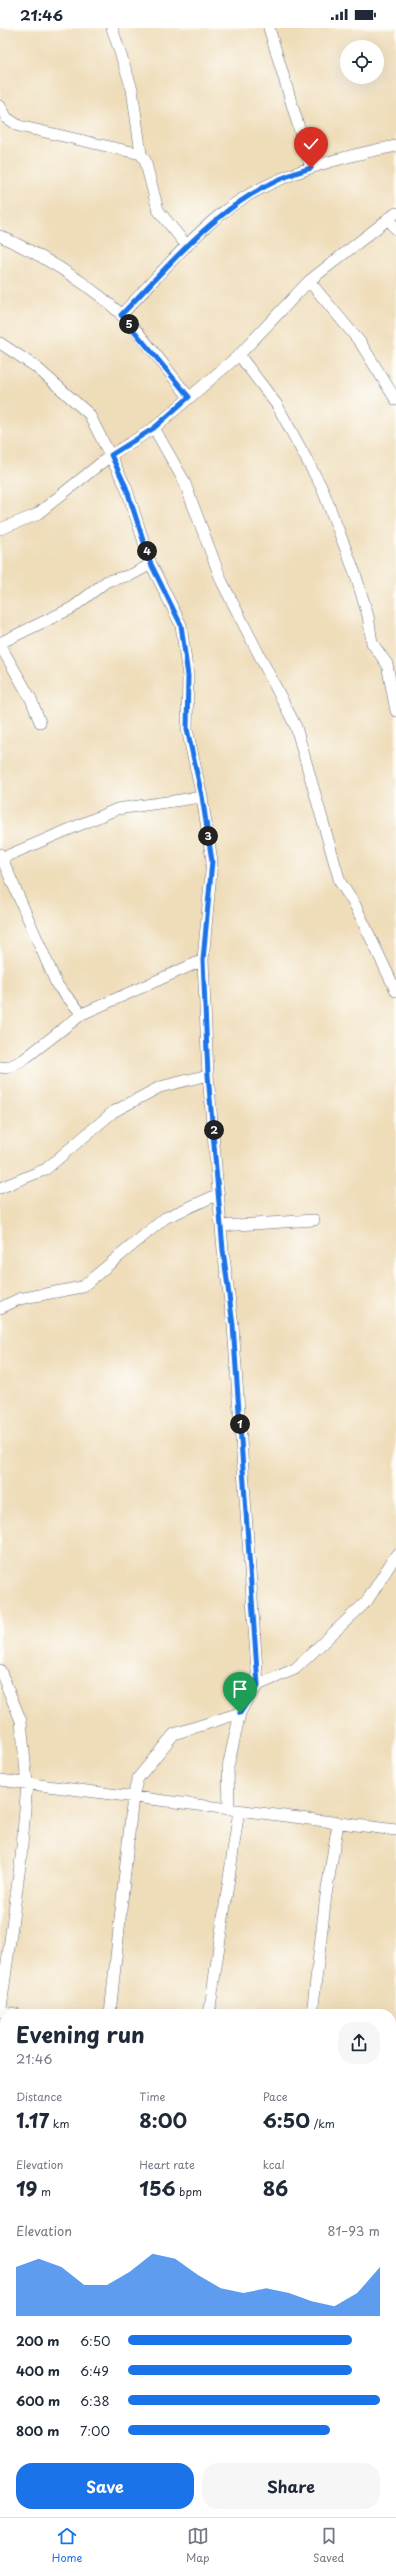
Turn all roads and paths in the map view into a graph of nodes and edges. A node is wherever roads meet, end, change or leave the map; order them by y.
1 (112, 28) edge
2 (269, 28) edge
3 (0, 106) edge
4 (396, 146) edge
5 (141, 154) junction
6 (311, 168) junction
7 (392, 215) edge
8 (396, 229) edge
9 (0, 236) edge
10 (187, 246) junction
11 (309, 281) junction
12 (121, 315) junction
13 (0, 343) edge
14 (239, 355) junction
15 (189, 397) junction
16 (396, 400) edge
17 (154, 428) junction
18 (111, 455) junction
19 (0, 529) edge
20 (151, 564) junction
21 (0, 644) edge
22 (396, 711) edge
23 (40, 722) dead end
24 (202, 796) junction
25 (1, 856) edge
26 (203, 960) junction
27 (396, 991) edge
28 (82, 1014) junction
29 (2, 1069) edge
30 (208, 1075) junction
31 (0, 1188) edge
32 (219, 1194) junction
33 (314, 1220) dead end
34 (221, 1226) junction
35 (0, 1308) edge
36 (396, 1554) edge
37 (0, 1670) edge
38 (258, 1685) junction
39 (240, 1713) junction
40 (0, 1780) edge
41 (27, 1784) junction
42 (133, 1796) junction
43 (234, 1809) junction
44 (338, 1822) junction
45 (396, 1830) edge
46 (2, 2009) edge
47 (111, 2009) edge
48 (210, 2009) edge
49 (313, 2009) edge

1 - 5 street
2 - 6 street
3 - 5 street
4 - 6 street
5 - 10 street
6 - 10 street
7 - 8 street
7 - 11 street
9 - 12 street
10 - 12 street
11 - 14 street
11 - 16 street
12 - 15 street
13 - 18 street
14 - 15 street
14 - 22 street
15 - 17 street
17 - 18 street
17 - 27 street
18 - 19 street
18 - 20 street
20 - 21 street
20 - 24 street
21 - 23 street
24 - 25 street
24 - 26 street
25 - 28 street
26 - 28 street
26 - 30 street
28 - 29 street
30 - 31 street
30 - 32 street
32 - 34 street
32 - 35 street
33 - 34 street
34 - 38 street
36 - 38 street
37 - 41 street
38 - 39 street
39 - 42 street
39 - 43 street
40 - 41 street
41 - 42 street
41 - 46 street
42 - 43 street
42 - 47 street
43 - 44 street
43 - 48 street
44 - 45 street
44 - 49 street

